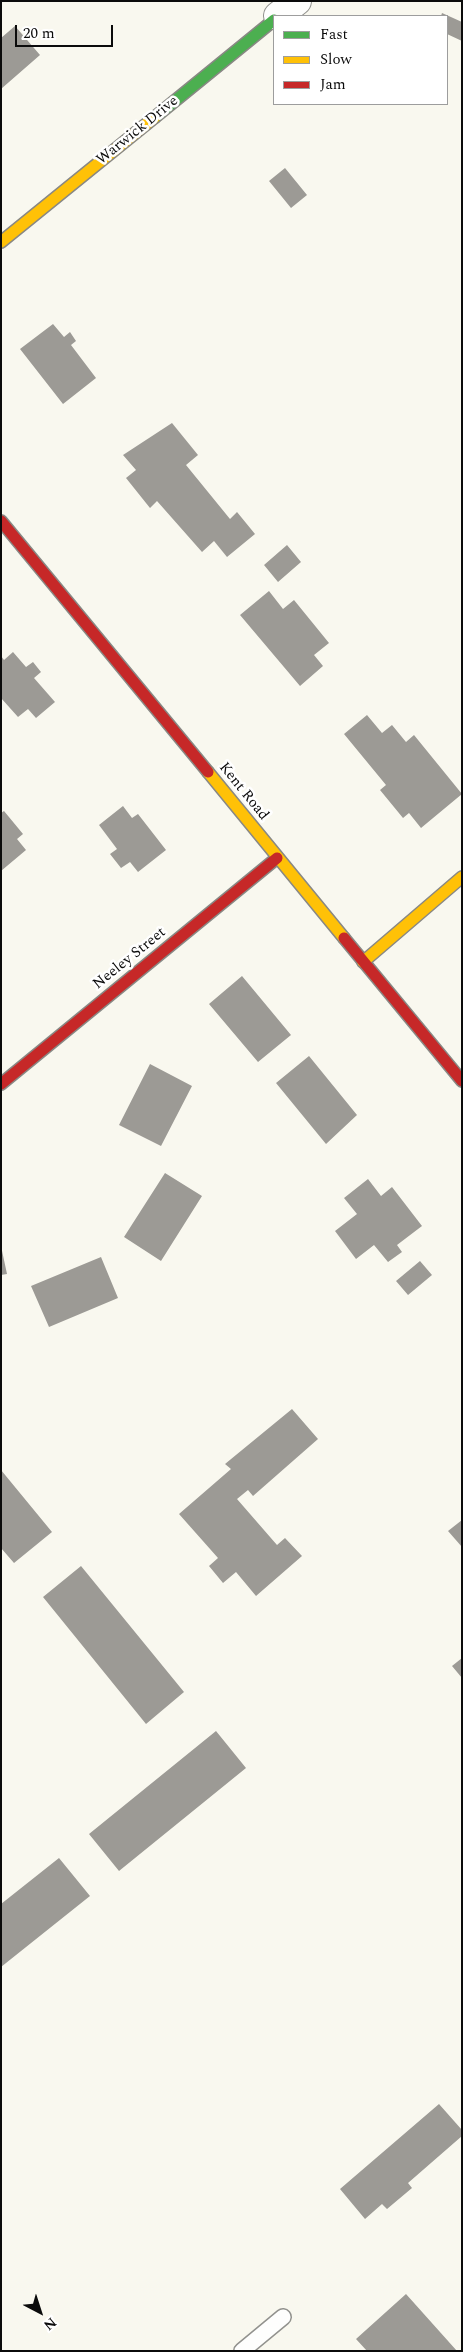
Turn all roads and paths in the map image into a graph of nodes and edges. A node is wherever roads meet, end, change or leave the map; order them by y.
1 (297, 1) edge
2 (279, 15) edge
3 (273, 21) edge
4 (1, 242) edge
5 (4, 532) edge
6 (277, 858) junction
7 (462, 877) edge
8 (363, 962) junction
9 (462, 1081) edge
10 (1, 1084) edge
11 (283, 2317) dead end
12 (242, 2351) edge

1 - 2 street
3 - 4 street, Warwick Drive
5 - 6 street, Kent Road
6 - 8 street, Kent Road
6 - 10 street, Neeley Street
7 - 8 street
8 - 9 street, Kent Road
11 - 12 lane

